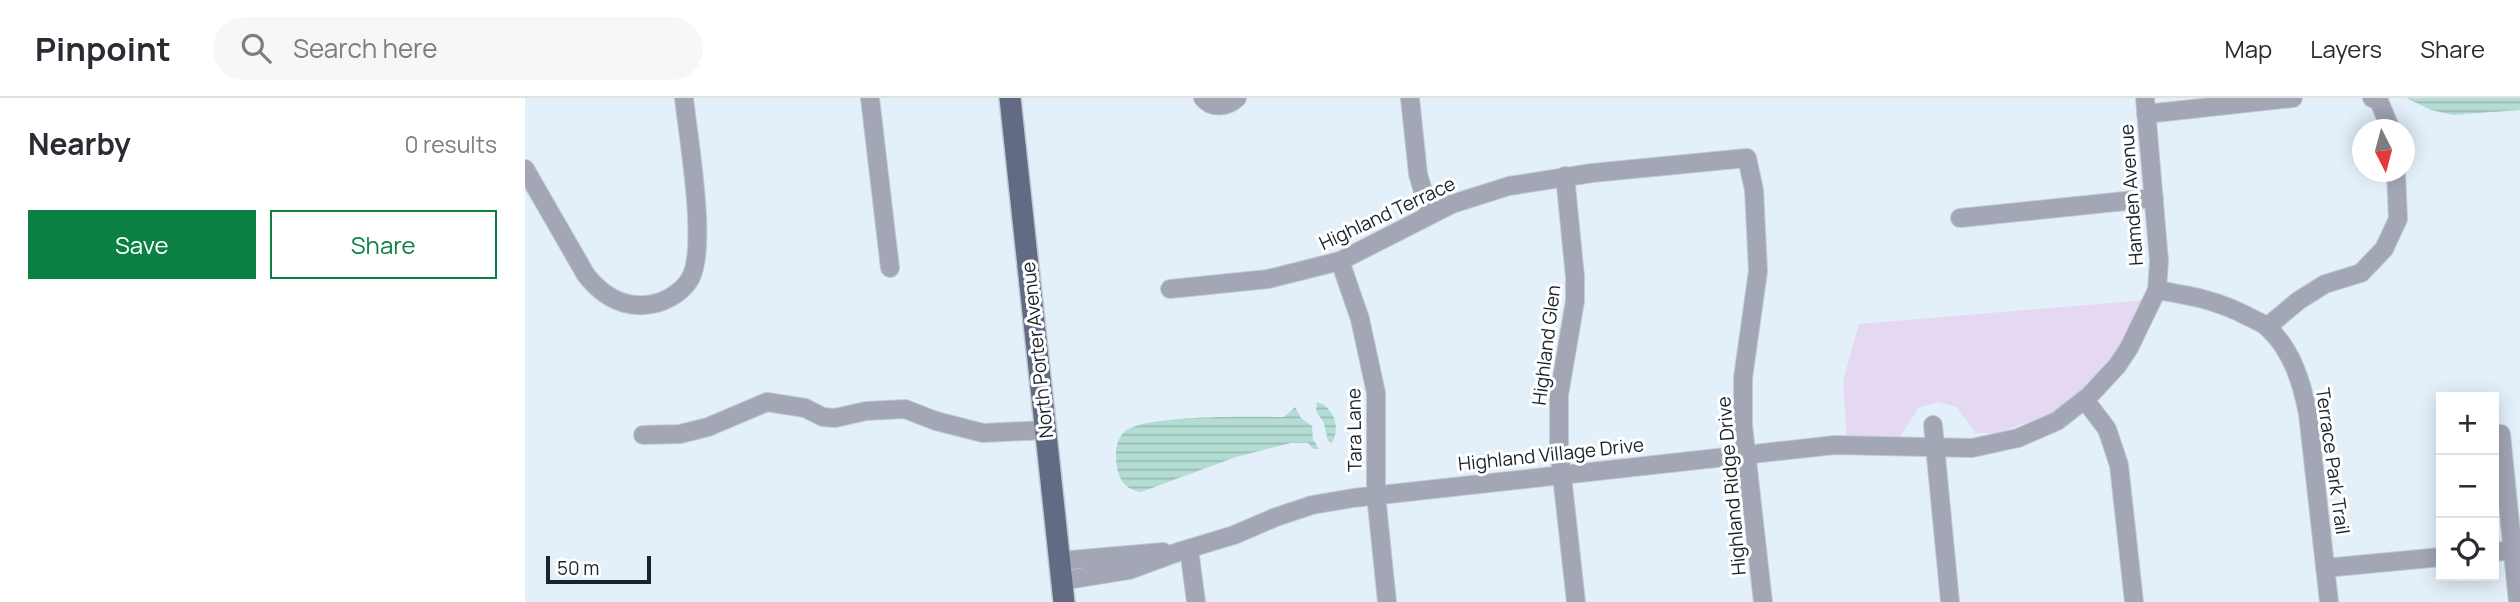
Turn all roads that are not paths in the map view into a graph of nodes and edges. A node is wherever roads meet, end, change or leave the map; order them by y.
1 (684, 98) edge
2 (870, 98) edge
3 (1010, 98) edge
4 (1203, 98) edge
5 (1237, 98) edge
6 (1409, 98) edge
7 (2293, 98) edge
8 (2372, 98) edge
9 (2146, 106) edge
10 (2386, 119) edge
11 (1747, 158) joint
12 (525, 169) edge
13 (1565, 176) junction
14 (2396, 182) edge
15 (2154, 198) junction
16 (1430, 215) junction
17 (1960, 218) dead end
18 (1340, 261) junction
19 (890, 268) dead end
20 (1170, 289) dead end
21 (2157, 290) junction
22 (2267, 327) junction
23 (2085, 400) junction
24 (1933, 425) dead end
25 (1045, 430) junction
26 (2501, 434) dead end
27 (643, 435) dead end
28 (1934, 447) junction
29 (1746, 454) junction
30 (1562, 474) junction
31 (1376, 495) junction
32 (1185, 550) junction
33 (2513, 550) junction
34 (2499, 551) edge
35 (2436, 557) edge
36 (2325, 568) junction
37 (1061, 581) edge
38 (1196, 602) edge
39 (1387, 602) edge
40 (1576, 602) edge
41 (1763, 602) edge
42 (1950, 602) edge
43 (2134, 602) edge
44 (2329, 602) edge
45 (2518, 602) edge

1 - 12 street
2 - 19 street
3 - 25 main road, North Porter Avenue
4 - 5 street
6 - 16 street
7 - 9 street
8 - 10 street
9 - 15 street, Hamden Avenue
11 - 13 street, Highland Terrace
11 - 29 street, Highland Ridge Drive
13 - 16 street, Highland Terrace
13 - 30 street, Highland Glen
14 - 22 street
15 - 17 street
15 - 21 street, Hamden Avenue
16 - 18 street, Highland Terrace
18 - 20 street, Highland Terrace
18 - 31 street, Tara Lane
21 - 22 street, Terrace Park Trail
21 - 23 street, Highland Village Drive
22 - 36 street, Terrace Park Trail
23 - 28 street, Highland Village Drive
23 - 43 street
24 - 28 street
25 - 27 street
25 - 37 main road, North Porter Avenue
26 - 33 street
28 - 29 street, Highland Village Drive
28 - 42 street
29 - 30 street, Highland Village Drive
29 - 41 street, Highland Ridge Drive
30 - 31 street, Highland Village Drive
30 - 40 street, Highland Glen
31 - 32 street, Highland Village Drive
31 - 39 street, Tara Lane
32 - 37 street, Highland Village Drive
32 - 38 street
33 - 34 street
33 - 45 street
35 - 36 street
36 - 44 street, Terrace Park Trail

